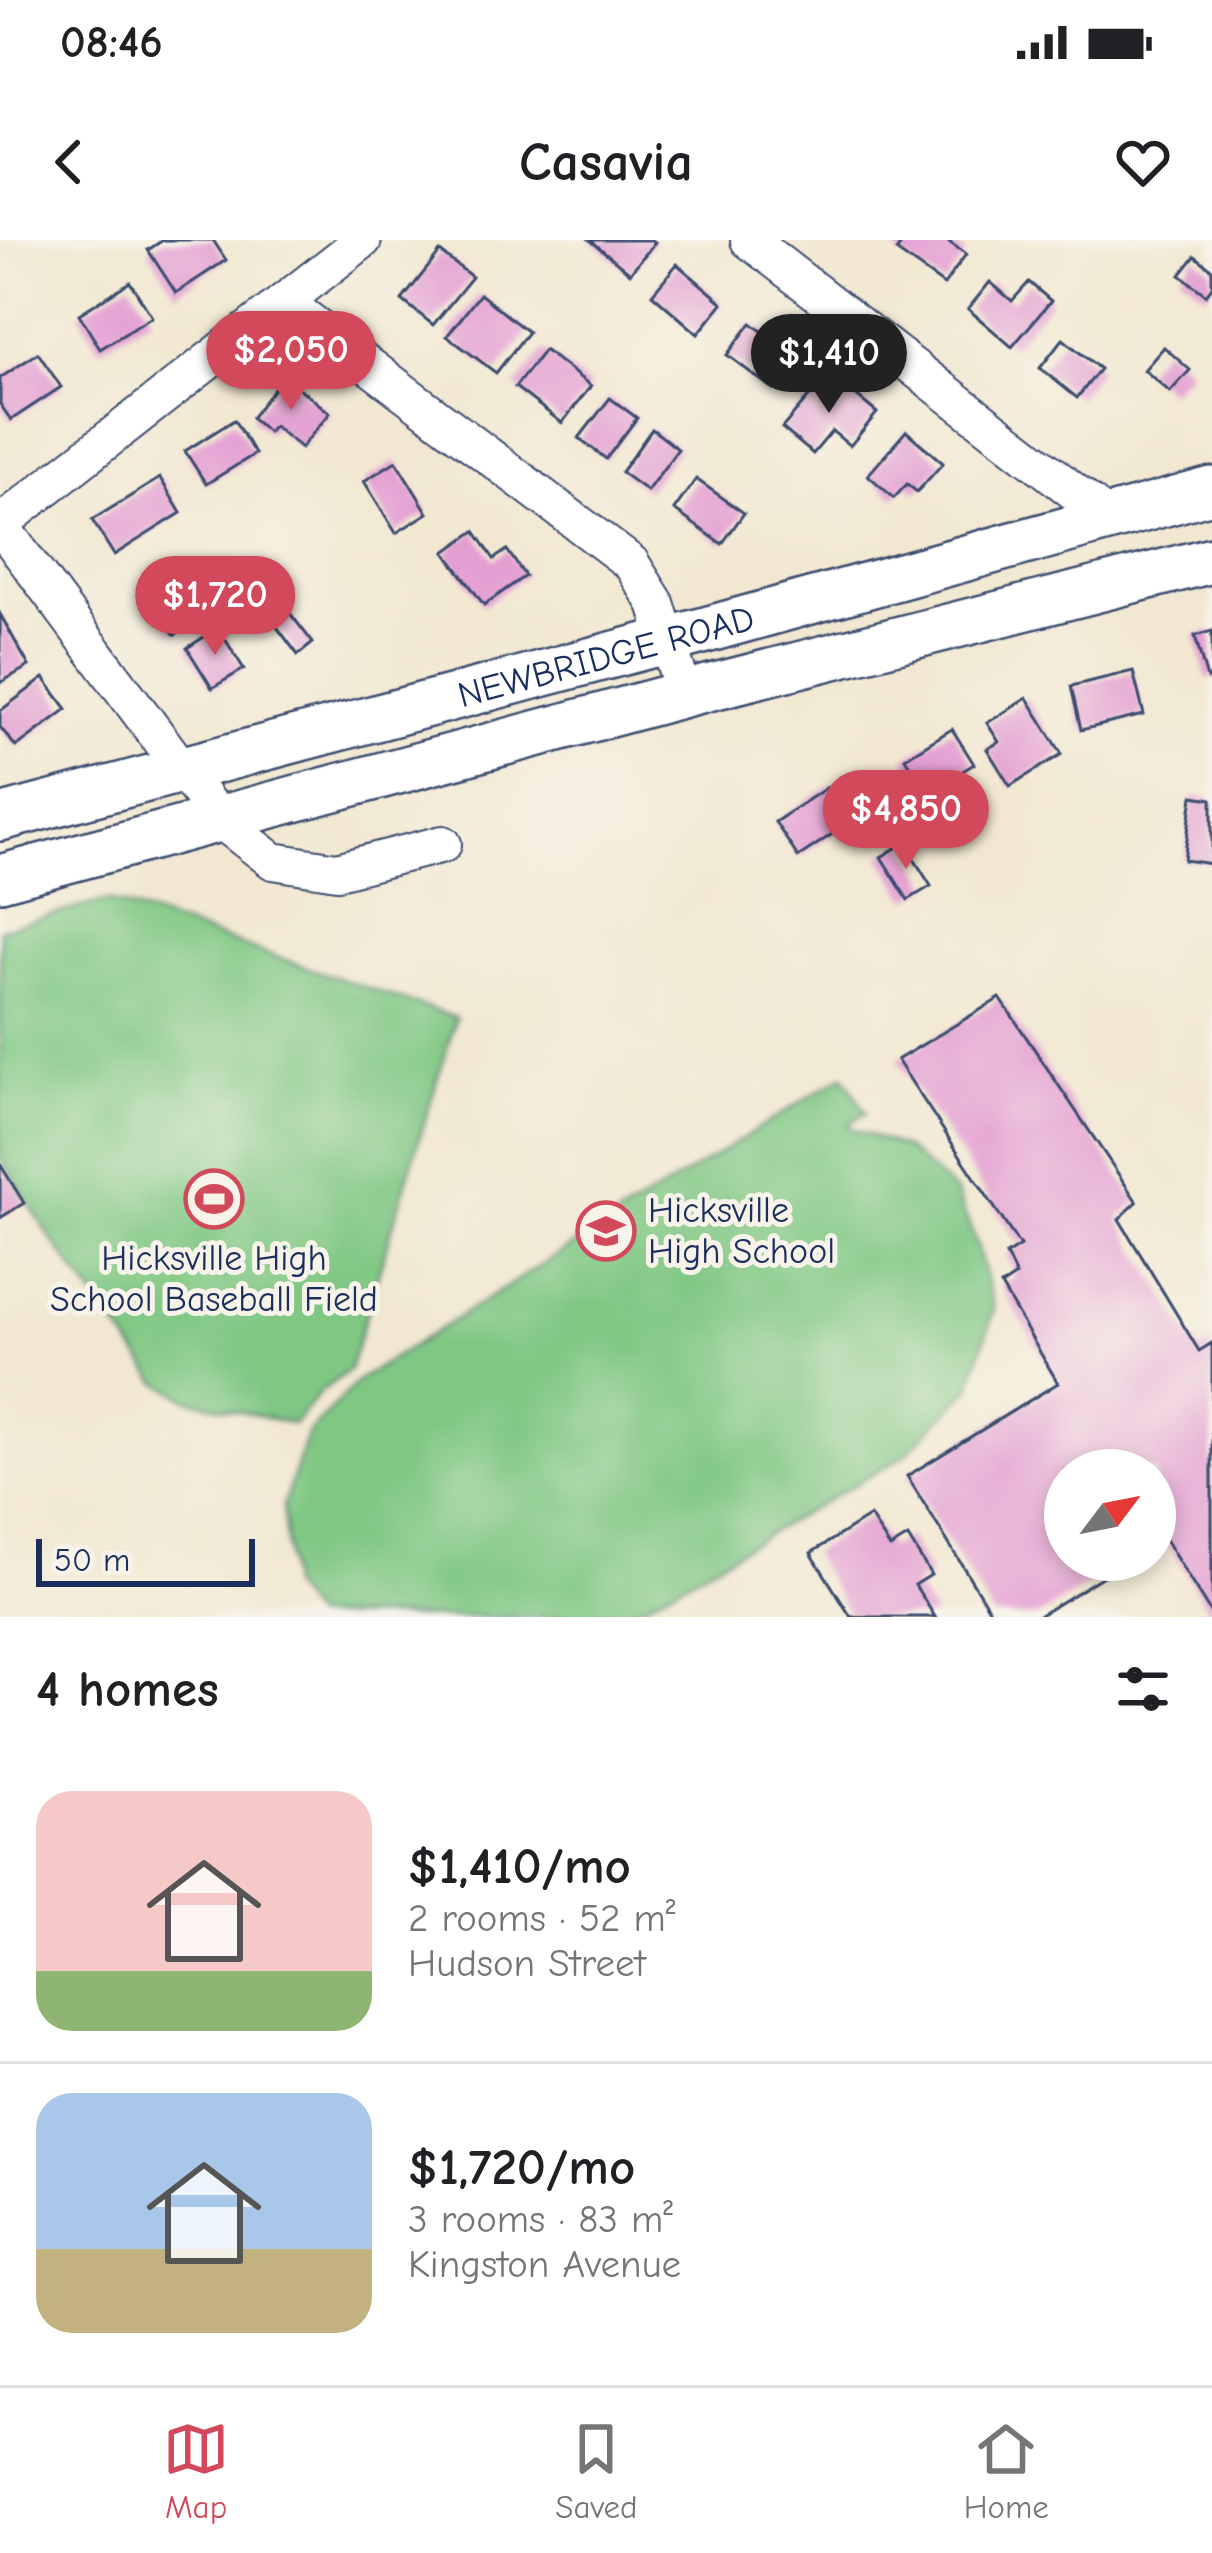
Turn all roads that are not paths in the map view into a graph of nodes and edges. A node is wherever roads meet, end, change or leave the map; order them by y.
1 (363, 240) edge
2 (748, 240) edge
3 (284, 302) junction
4 (1212, 490) edge
5 (1107, 517) junction
6 (0, 524) edge
7 (1212, 560) edge
8 (669, 640) junction
9 (684, 694) junction
10 (180, 768) junction
11 (0, 818) edge
12 (220, 820) junction
13 (443, 844) dead end
14 (0, 878) edge

1 - 3 street
2 - 5 street
3 - 6 street
3 - 8 street
4 - 5 main road, NEWBRIDGE ROAD
5 - 8 main road, NEWBRIDGE ROAD
6 - 10 street
7 - 9 main road, NEWBRIDGE ROAD
8 - 9 street
8 - 10 main road, NEWBRIDGE ROAD
9 - 12 main road, NEWBRIDGE ROAD
10 - 11 main road, NEWBRIDGE ROAD
10 - 12 street
12 - 13 street
12 - 14 main road, NEWBRIDGE ROAD

